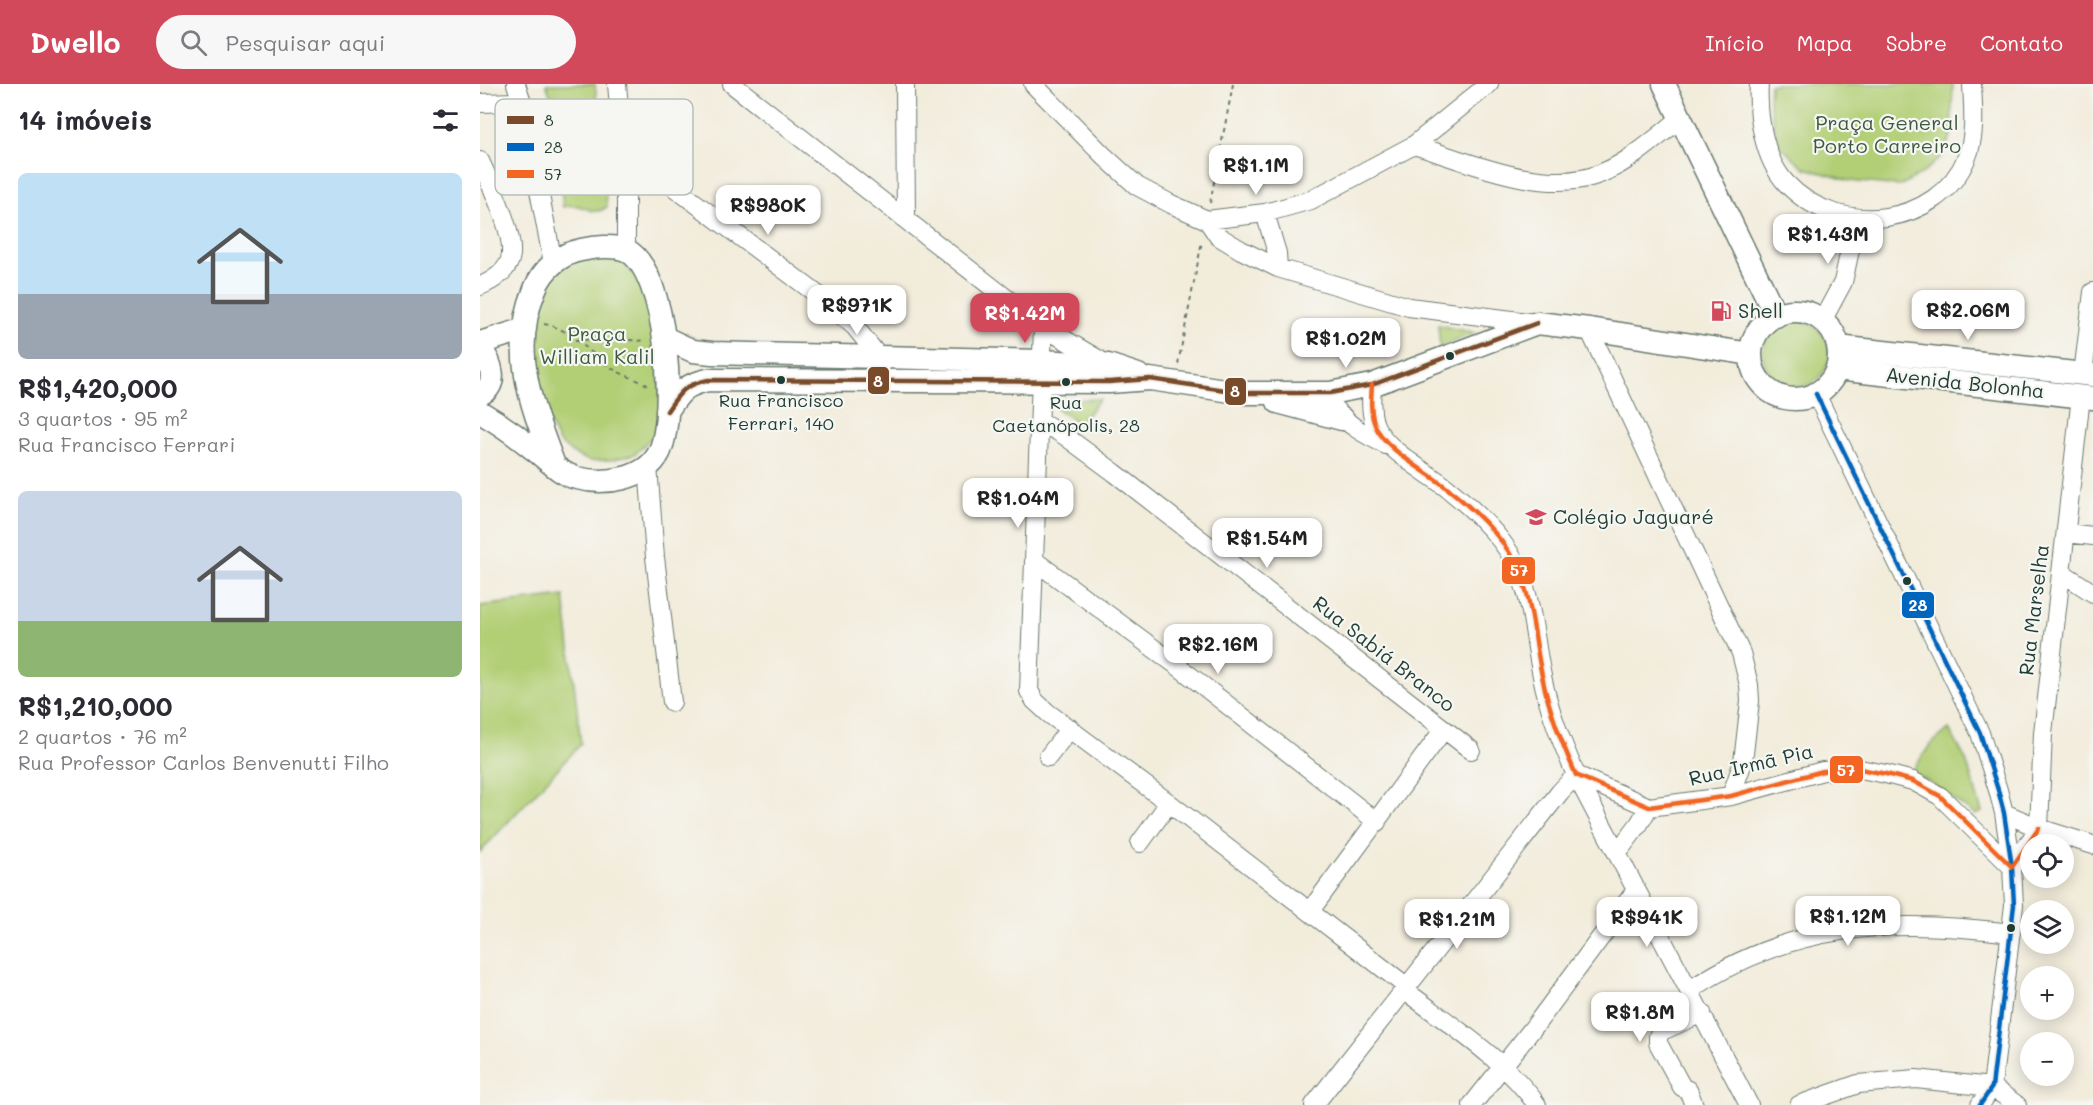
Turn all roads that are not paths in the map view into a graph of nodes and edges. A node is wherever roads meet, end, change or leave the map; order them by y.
1 (516, 84) edge
2 (617, 84) edge
3 (732, 84) edge
4 (905, 84) edge
5 (1033, 84) edge
6 (1489, 84) edge
7 (1664, 84) edge
8 (1759, 84) edge
9 (1971, 84) edge
10 (521, 99) edge
11 (618, 99) edge
12 (480, 103) edge
13 (495, 103) edge
14 (1681, 118) junction
15 (1414, 146) junction
16 (480, 161) edge
17 (540, 195) edge
18 (624, 195) edge
19 (684, 195) edge
20 (1265, 213) junction
21 (1857, 218) junction
22 (906, 219) junction
23 (1207, 220) junction
24 (626, 250) junction
25 (553, 263) junction
26 (1278, 268) junction
27 (480, 286) edge
28 (2093, 292) edge
29 (1776, 316) junction
30 (1822, 321) junction
31 (1537, 323) junction
32 (526, 325) junction
33 (1044, 327) junction
34 (1590, 329) junction
35 (665, 338) junction
36 (480, 343) edge
37 (1838, 347) junction
38 (480, 348) edge
39 (1751, 354) junction
40 (879, 357) junction
41 (1108, 365) junction
42 (1837, 369) junction
43 (1043, 370) junction
44 (2088, 374) edge
45 (1150, 379) junction
46 (884, 380) junction
47 (1372, 384) junction
48 (1245, 393) junction
49 (1330, 393) junction
50 (480, 394) edge
51 (1816, 394) junction
52 (2087, 397) edge
53 (667, 411) junction
54 (480, 412) edge
55 (1342, 419) junction
56 (1040, 421) junction
57 (1394, 448) junction
58 (554, 465) junction
59 (648, 466) junction
60 (2066, 533) junction
61 (2093, 536) edge
62 (1035, 561) junction
63 (2061, 572) junction
64 (2093, 593) edge
65 (672, 702) dead end
66 (1070, 728) junction
67 (1444, 729) junction
68 (1471, 750) dead end
69 (1048, 757) dead end
70 (1576, 775) junction
71 (1731, 796) junction
72 (1169, 803) junction
73 (1649, 807) junction
74 (2004, 813) junction
75 (1377, 822) junction
76 (2038, 828) junction
77 (1140, 843) dead end
78 (2093, 845) edge
79 (1617, 853) junction
80 (2012, 867) junction
81 (1636, 890) junction
82 (1310, 911) junction
83 (2011, 933) junction
84 (1405, 988) junction
85 (1690, 990) junction
86 (1702, 1013) junction
87 (1502, 1066) junction
88 (1992, 1087) junction
89 (1314, 1105) edge
90 (1472, 1105) edge
91 (1537, 1105) edge
92 (1694, 1105) edge
93 (1749, 1105) edge
94 (1799, 1105) edge
95 (1980, 1105) edge
96 (2017, 1105) edge

1 - 10 street
2 - 11 street
3 - 22 street
4 - 22 street
5 - 23 street
6 - 15 street
7 - 14 main road
8 - 21 street
9 - 21 street
12 - 13 street
14 - 15 street
14 - 29 main road
15 - 20 street
16 - 27 street
17 - 25 street
18 - 24 street
19 - 40 street
20 - 23 street
20 - 26 street
21 - 30 street
22 - 33 street
23 - 26 street
24 - 25 main road
24 - 35 main road
25 - 32 main road
26 - 31 street
28 - 44 street
29 - 30 main road
29 - 39 main road
30 - 37 main road
31 - 34 main road
31 - 47 main road
32 - 36 main road
32 - 58 main road
33 - 41 street
33 - 43 street
34 - 39 main road
34 - 71 street
35 - 40 main road
35 - 53 main road
37 - 42 main road
37 - 44 main road, Avenida Bolonha
38 - 50 main road
39 - 51 main road
40 - 43 main road
40 - 46 street
41 - 43 main road
41 - 45 main road
42 - 51 main road
42 - 52 main road, Avenida Bolonha
43 - 45 main road
43 - 46 main road
43 - 56 street
45 - 48 main road
46 - 53 main road
47 - 49 main road
47 - 57 street
48 - 49 main road
48 - 55 main road
49 - 55 street
51 - 74 street
52 - 60 street, Rua Marselha
53 - 59 main road
54 - 58 main road
55 - 57 street
56 - 62 street
56 - 67 street, Rua Sabiá Branco
57 - 70 street
58 - 59 main road
59 - 65 street
60 - 61 street
60 - 63 street, Rua Marselha
62 - 66 street
62 - 75 street
63 - 64 street
63 - 76 street, Rua Marselha
66 - 69 street
66 - 72 street
67 - 68 street, Rua Sabiá Branco
67 - 75 street
70 - 73 street
70 - 79 street
70 - 84 street
71 - 73 street, Rua Irmã Pia
71 - 80 street, Rua Irmã Pia
72 - 77 street
72 - 82 street
73 - 79 street
74 - 76 street
74 - 80 street
75 - 82 street
76 - 78 street
76 - 80 street
79 - 81 street
80 - 83 street
81 - 85 street
81 - 87 street
82 - 84 street
83 - 85 street
83 - 88 street
84 - 87 street
84 - 89 street
85 - 86 street
86 - 92 street
86 - 93 street
87 - 90 street
87 - 91 street
88 - 94 street
88 - 95 street
88 - 96 street

